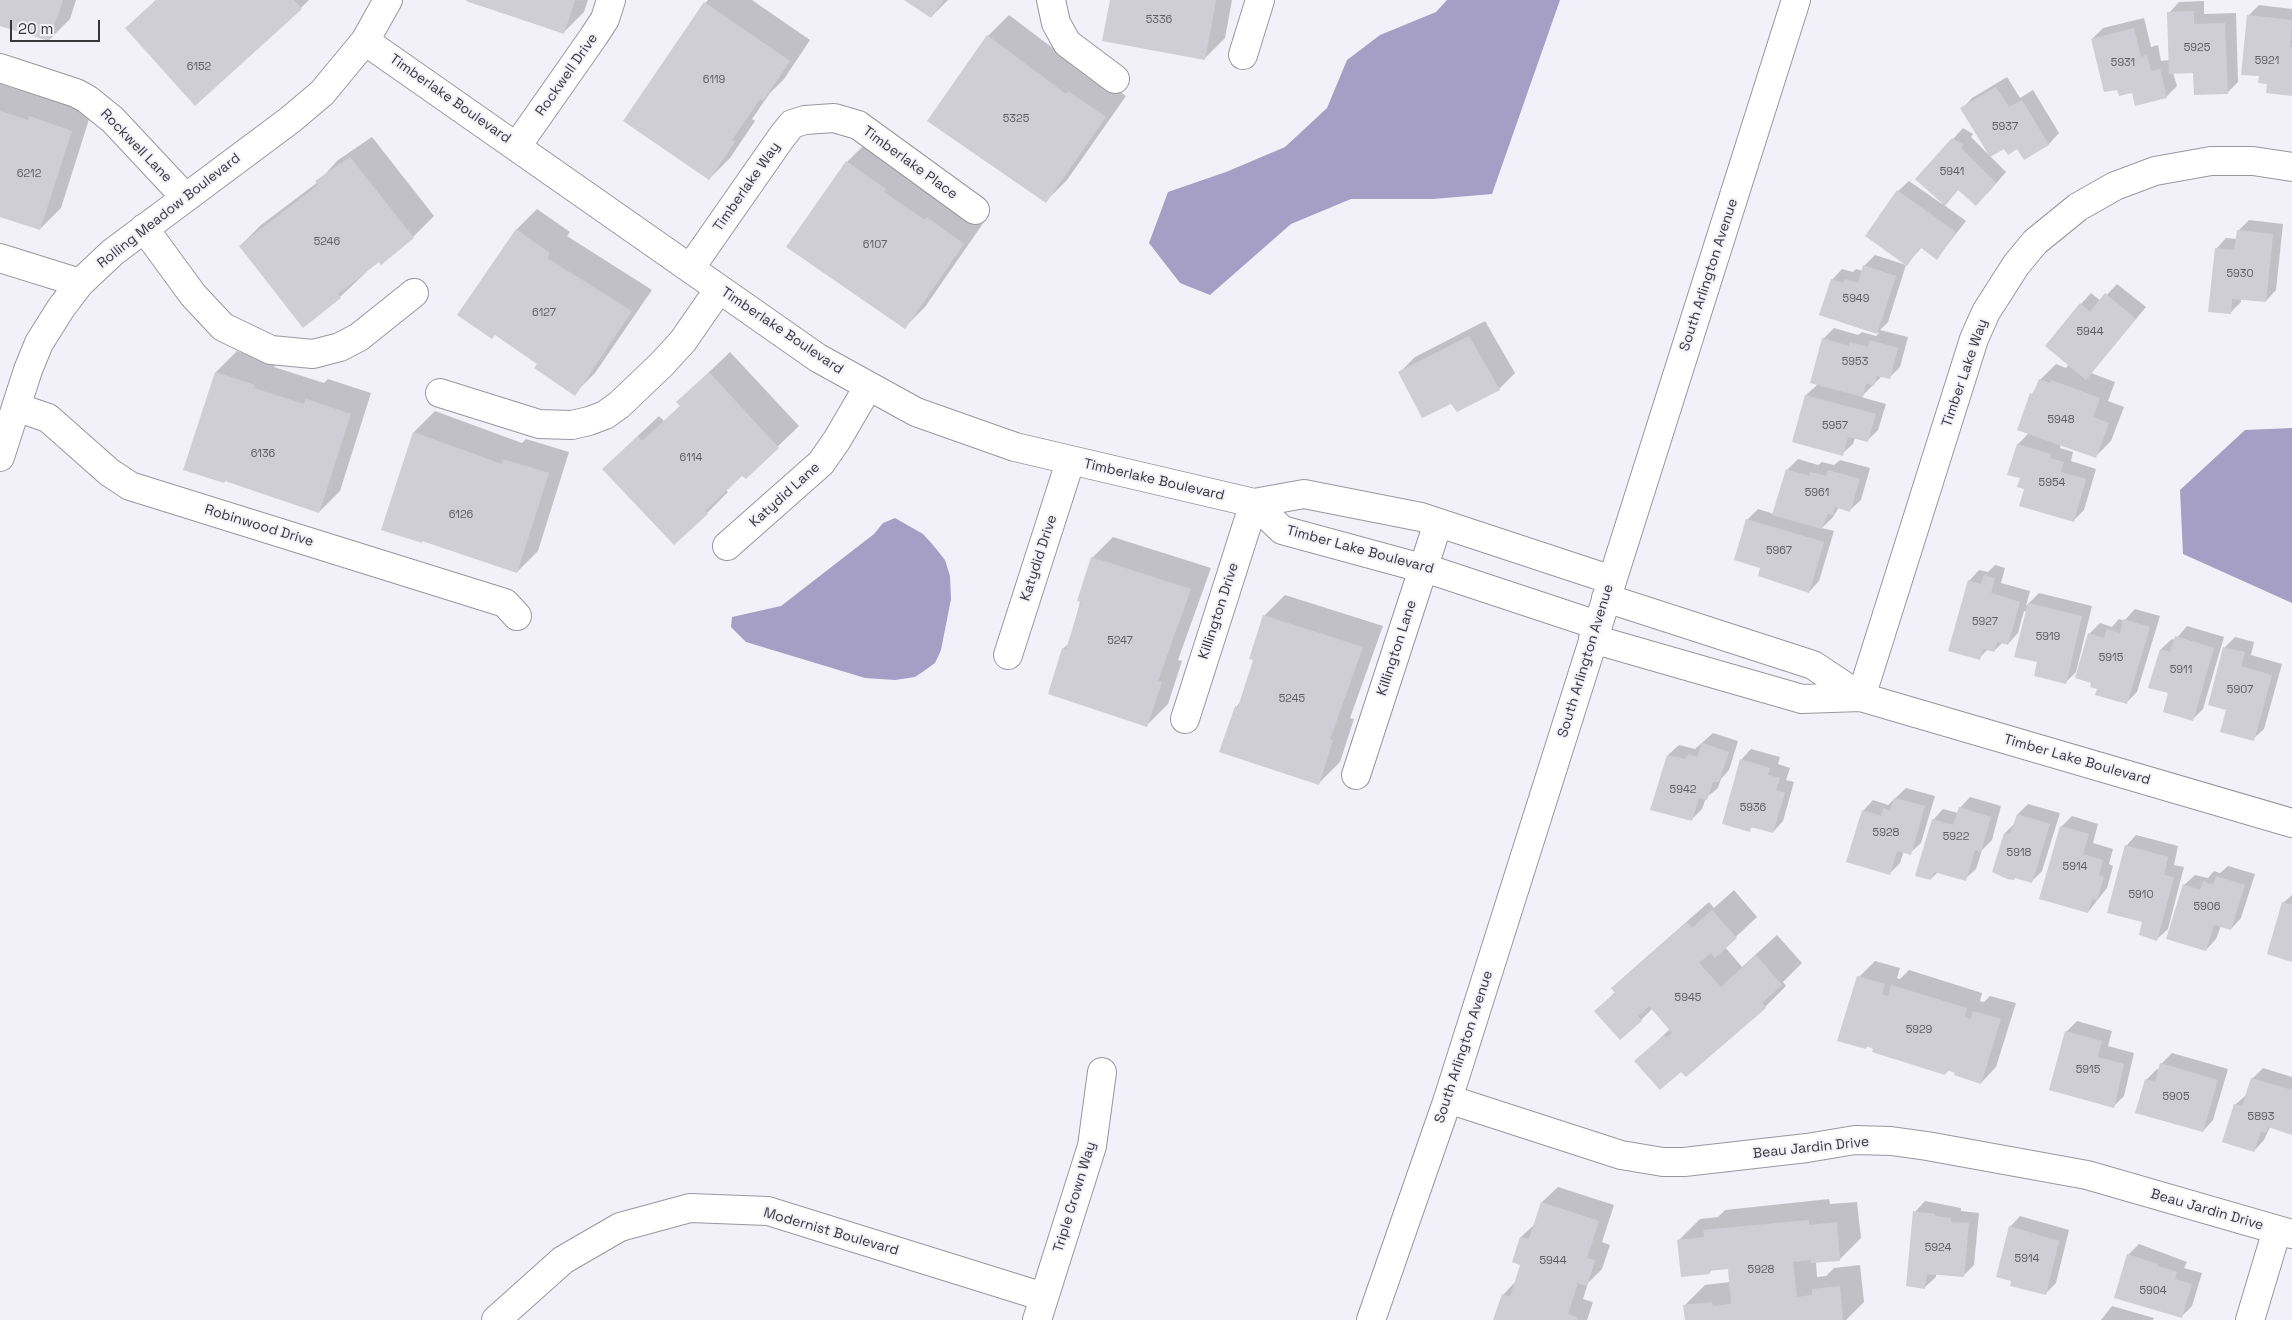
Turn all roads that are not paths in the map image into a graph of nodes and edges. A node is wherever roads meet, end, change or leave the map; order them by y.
1 (388, 0) edge
2 (612, 0) edge
3 (1051, 0) edge
4 (1260, 0) edge
5 (1796, 0) edge
6 (365, 41) junction
7 (1243, 55) dead end
8 (0, 68) edge
9 (1115, 79) dead end
10 (812, 118) joint
11 (517, 146) junction
12 (2292, 167) edge
13 (185, 197) junction
14 (975, 210) dead end
15 (144, 228) junction
16 (0, 258) edge
17 (691, 267) junction
18 (80, 283) junction
19 (719, 289) junction
20 (414, 293) dead end
21 (868, 387) junction
22 (440, 393) dead end
23 (16, 407) junction
24 (1, 449) edge
25 (1070, 462) junction
26 (1254, 503) junction
27 (1438, 522) junction
28 (727, 546) dead end
29 (1422, 568) junction
30 (1609, 589) junction
31 (517, 616) dead end
32 (1595, 632) junction
33 (1008, 655) dead end
34 (1862, 697) junction
35 (1184, 719) dead end
36 (1356, 774) dead end
37 (2292, 823) edge
38 (1102, 1072) dead end
39 (1448, 1099) junction
40 (2284, 1232) edge
41 (1041, 1309) edge
42 (496, 1320) edge
43 (1371, 1320) edge
44 (2250, 1320) edge

1 - 6 street, Rolling Meadow Boulevard
2 - 11 street, Rockwell Drive
3 - 9 street
4 - 7 street
5 - 30 street, South Arlington Avenue
6 - 11 street, Timberlake Boulevard
6 - 13 street, Rolling Meadow Boulevard
8 - 13 street, Rockwell Lane
10 - 14 street, Timberlake Place
10 - 17 street, Timberlake Way
11 - 17 street, Timberlake Boulevard
12 - 34 street, Timber Lake Way
13 - 15 street, Rolling Meadow Boulevard
15 - 18 street, Rolling Meadow Boulevard
15 - 20 street
16 - 18 street
17 - 19 street, Timberlake Boulevard
18 - 23 street, Rolling Meadow Boulevard
19 - 21 street, Timberlake Boulevard
19 - 22 street
21 - 25 street, Timberlake Boulevard
21 - 28 street, Katydid Lane
23 - 24 street, Rolling Meadow Boulevard
23 - 31 street, Robinwood Drive
25 - 26 street, Timberlake Boulevard
25 - 33 street, Katydid Drive
26 - 27 street, Timber Lake Boulevard
26 - 29 street, Timber Lake Boulevard
26 - 35 street, Killington Drive
27 - 29 street, Killington Lane
27 - 30 street, Timber Lake Boulevard
29 - 32 street, Timber Lake Boulevard
29 - 36 street, Killington Lane
30 - 32 street, South Arlington Avenue
30 - 34 street, Timber Lake Boulevard
32 - 34 street, Timber Lake Boulevard
32 - 39 street, South Arlington Avenue
34 - 37 street, Timber Lake Boulevard
38 - 41 street, Triple Crown Way
39 - 40 street, Beau Jardin Drive
39 - 43 street, South Arlington Avenue
40 - 44 street
41 - 42 street, Modernist Boulevard

